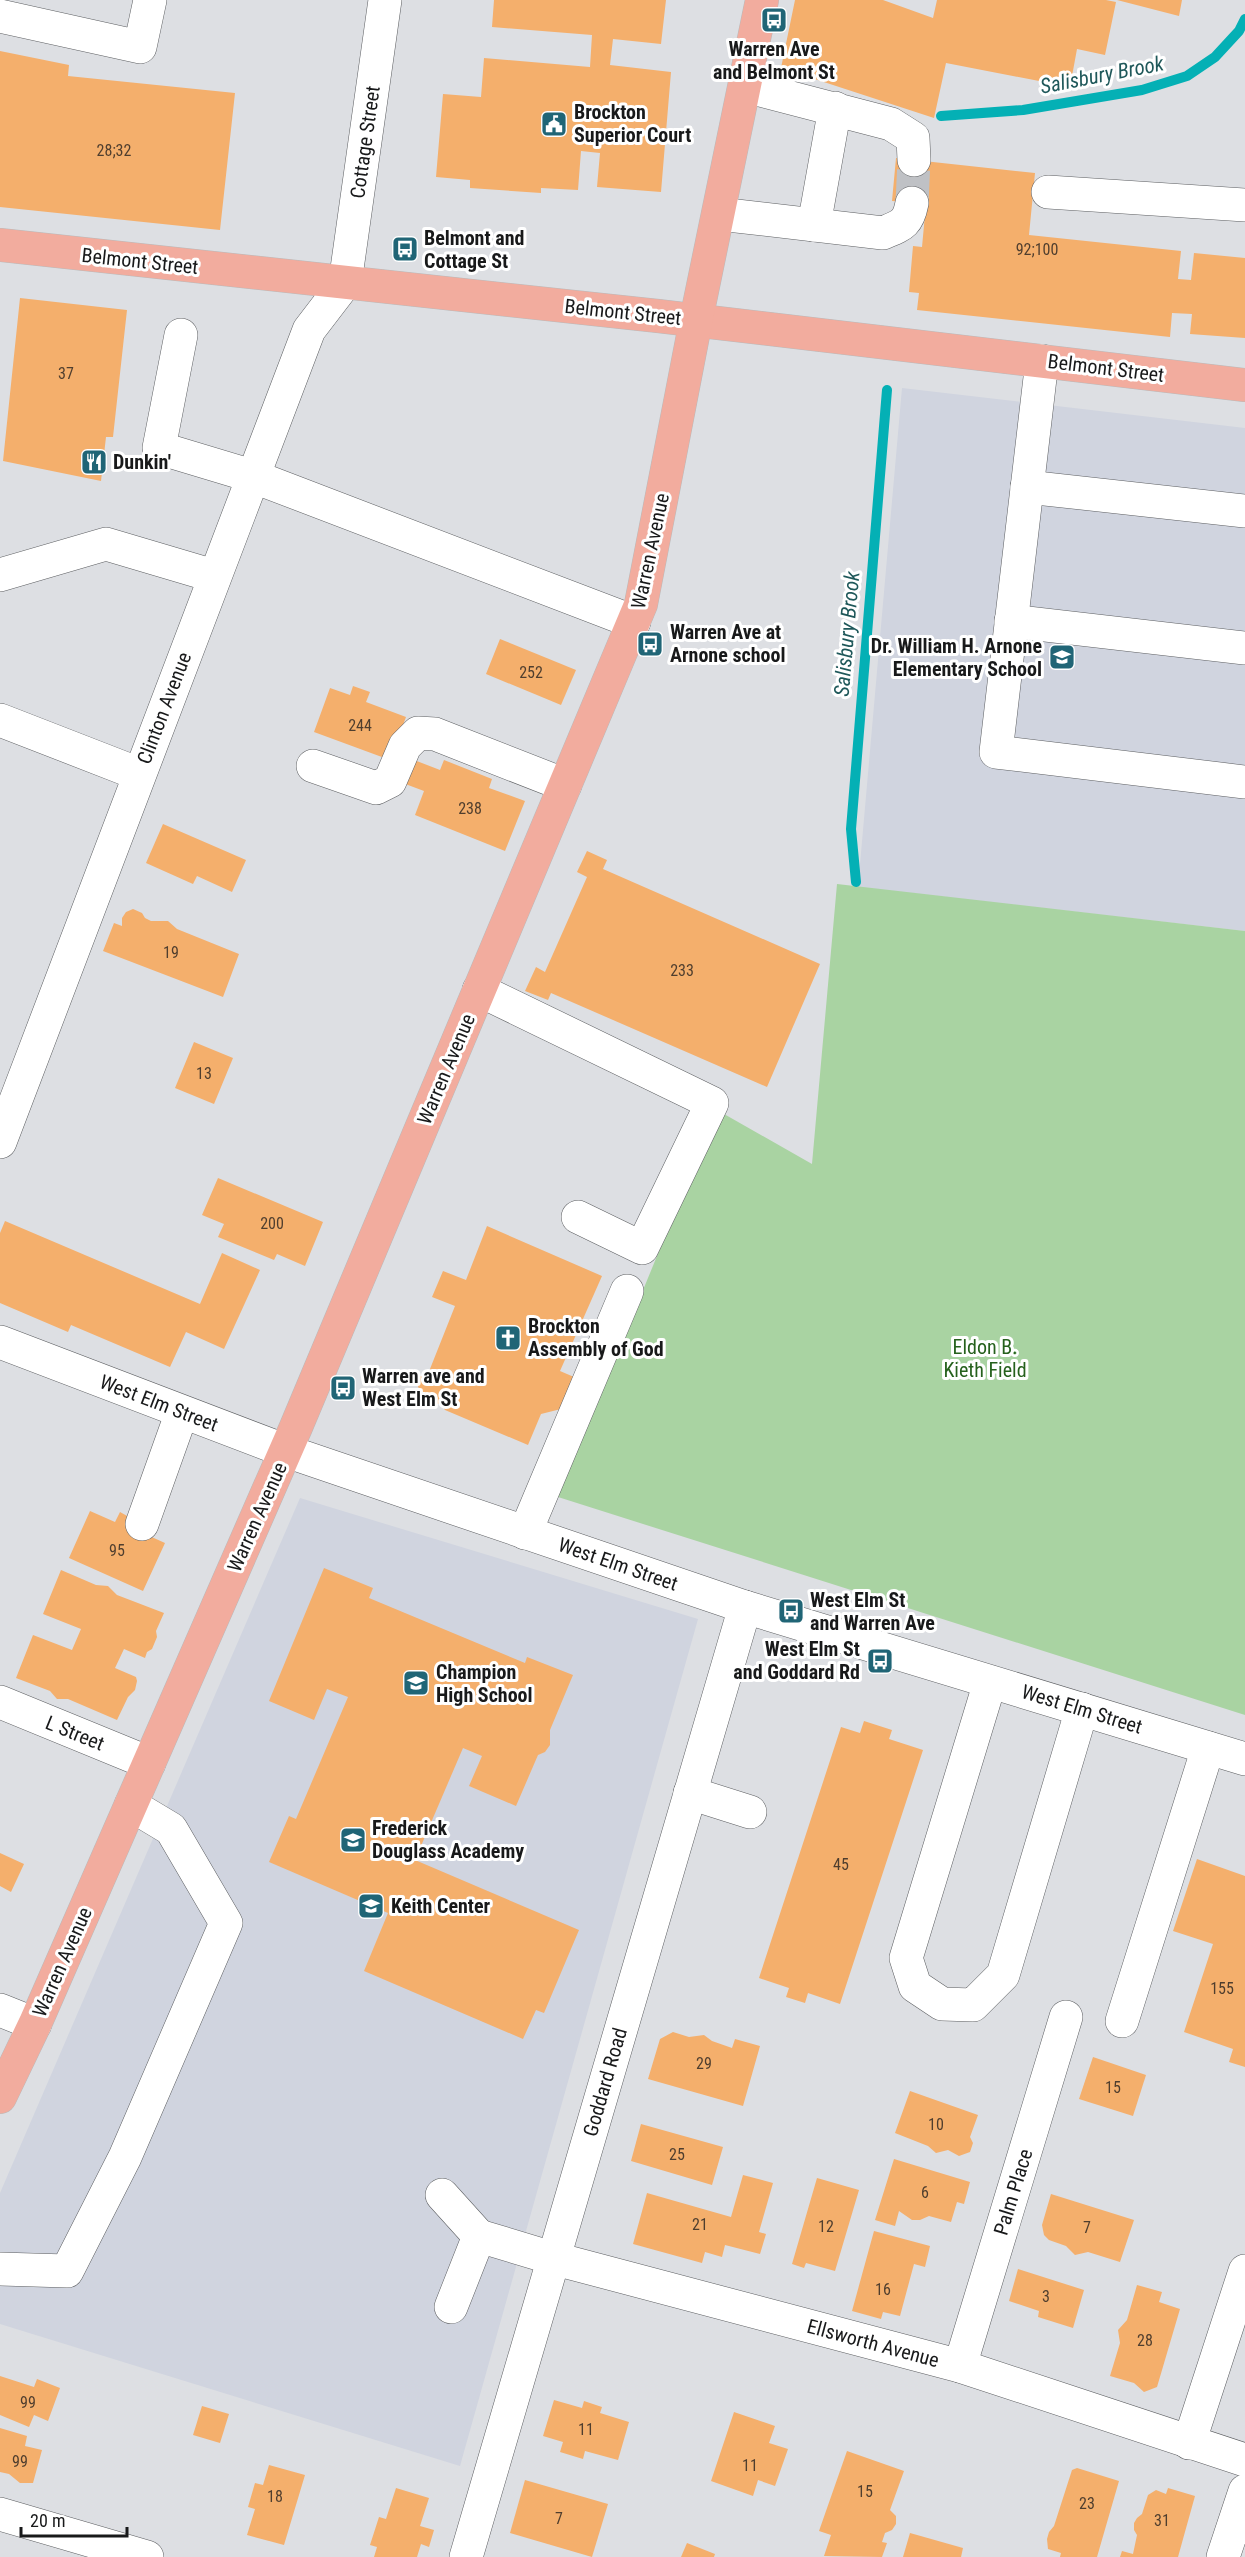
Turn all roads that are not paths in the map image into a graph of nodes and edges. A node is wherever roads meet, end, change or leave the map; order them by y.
1 (150, 0) edge
2 (385, 0) edge
3 (762, 0) edge
4 (0, 16) edge
5 (745, 86) junction
6 (835, 108) junction
7 (914, 160) tunnel mouth
8 (1048, 192) dead end
9 (912, 203) tunnel mouth
10 (1245, 205) edge
11 (719, 214) junction
12 (814, 225) junction
13 (0, 245) edge
14 (345, 283) junction
15 (696, 320) junction
16 (181, 335) dead end
17 (1042, 361) junction
18 (1245, 385) edge
19 (252, 476) junction
20 (1027, 487) junction
21 (1245, 512) edge
22 (0, 576) edge
23 (214, 576) junction
24 (1011, 621) junction
25 (634, 622) junction
26 (1245, 648) edge
27 (0, 720) edge
28 (313, 766) dead end
29 (140, 774) junction
30 (1245, 782) edge
31 (566, 785) junction
32 (479, 990) junction
33 (8, 1094) edge
34 (0, 1142) edge
35 (578, 1217) dead end
36 (627, 1291) dead end
37 (0, 1342) edge
38 (182, 1412) junction
39 (286, 1451) junction
40 (142, 1524) dead end
41 (525, 1533) junction
42 (745, 1607) junction
43 (990, 1682) junction
44 (0, 1702) edge
45 (1083, 1709) junction
46 (1208, 1748) junction
47 (1245, 1759) edge
48 (149, 1763) junction
49 (690, 1793) junction
50 (131, 1805) junction
51 (750, 1812) dead end
52 (0, 2010) edge
53 (1066, 2017) dead end
54 (1122, 2021) dead end
55 (35, 2024) junction
56 (0, 2097) edge
57 (442, 2195) dead end
58 (479, 2236) junction
59 (552, 2258) junction
60 (0, 2269) edge
61 (1245, 2271) edge
62 (451, 2307) dead end
63 (960, 2366) junction
64 (1189, 2443) junction
65 (1245, 2460) edge
66 (1245, 2491) edge
67 (0, 2514) edge
68 (147, 2557) edge
69 (466, 2557) edge
70 (1224, 2557) edge

1 - 4 street
2 - 14 street, Cottage Street
3 - 5 main road, Warren Avenue
5 - 6 street
5 - 11 main road, Warren Avenue
6 - 7 street
6 - 12 street
8 - 10 street
9 - 12 street
11 - 12 street
11 - 15 main road, Warren Avenue
13 - 14 main road, Belmont Street
14 - 15 main road, Belmont Street
14 - 19 street, Clinton Avenue
15 - 17 main road, Belmont Street
15 - 25 main road, Warren Avenue
16 - 19 street
17 - 18 main road, Belmont Street
17 - 20 street
19 - 23 street, Clinton Avenue
19 - 25 street
20 - 21 street
20 - 24 street
22 - 23 street
23 - 29 street, Clinton Avenue
24 - 26 street
24 - 30 street
25 - 31 main road, Warren Avenue
27 - 29 street
28 - 31 street
29 - 33 street, Clinton Avenue
31 - 32 main road, Warren Avenue
32 - 35 street
32 - 39 main road, Warren Avenue
33 - 34 street, Clinton Avenue
36 - 41 street
37 - 38 street, West Elm Street
38 - 39 street, West Elm Street
38 - 40 street
39 - 41 street, West Elm Street
39 - 48 main road, Warren Avenue
41 - 42 street, West Elm Street
42 - 43 street, West Elm Street
42 - 49 street, Goddard Road
43 - 45 street, West Elm Street
43 - 45 street
44 - 48 street, L Street
45 - 46 street, West Elm Street
46 - 47 street, West Elm Street
46 - 54 street
48 - 50 main road, Warren Avenue
49 - 51 street
49 - 59 street, Goddard Road
50 - 55 main road, Warren Avenue
50 - 60 street
52 - 55 street
53 - 63 street, Palm Place
55 - 56 main road, Warren Avenue
57 - 58 street
58 - 59 street, Ellsworth Avenue
58 - 62 street
59 - 63 street, Ellsworth Avenue
59 - 69 street, Goddard Road
61 - 64 street
63 - 64 street, Ellsworth Avenue
64 - 65 street, Ellsworth Avenue
66 - 70 street
67 - 68 street

